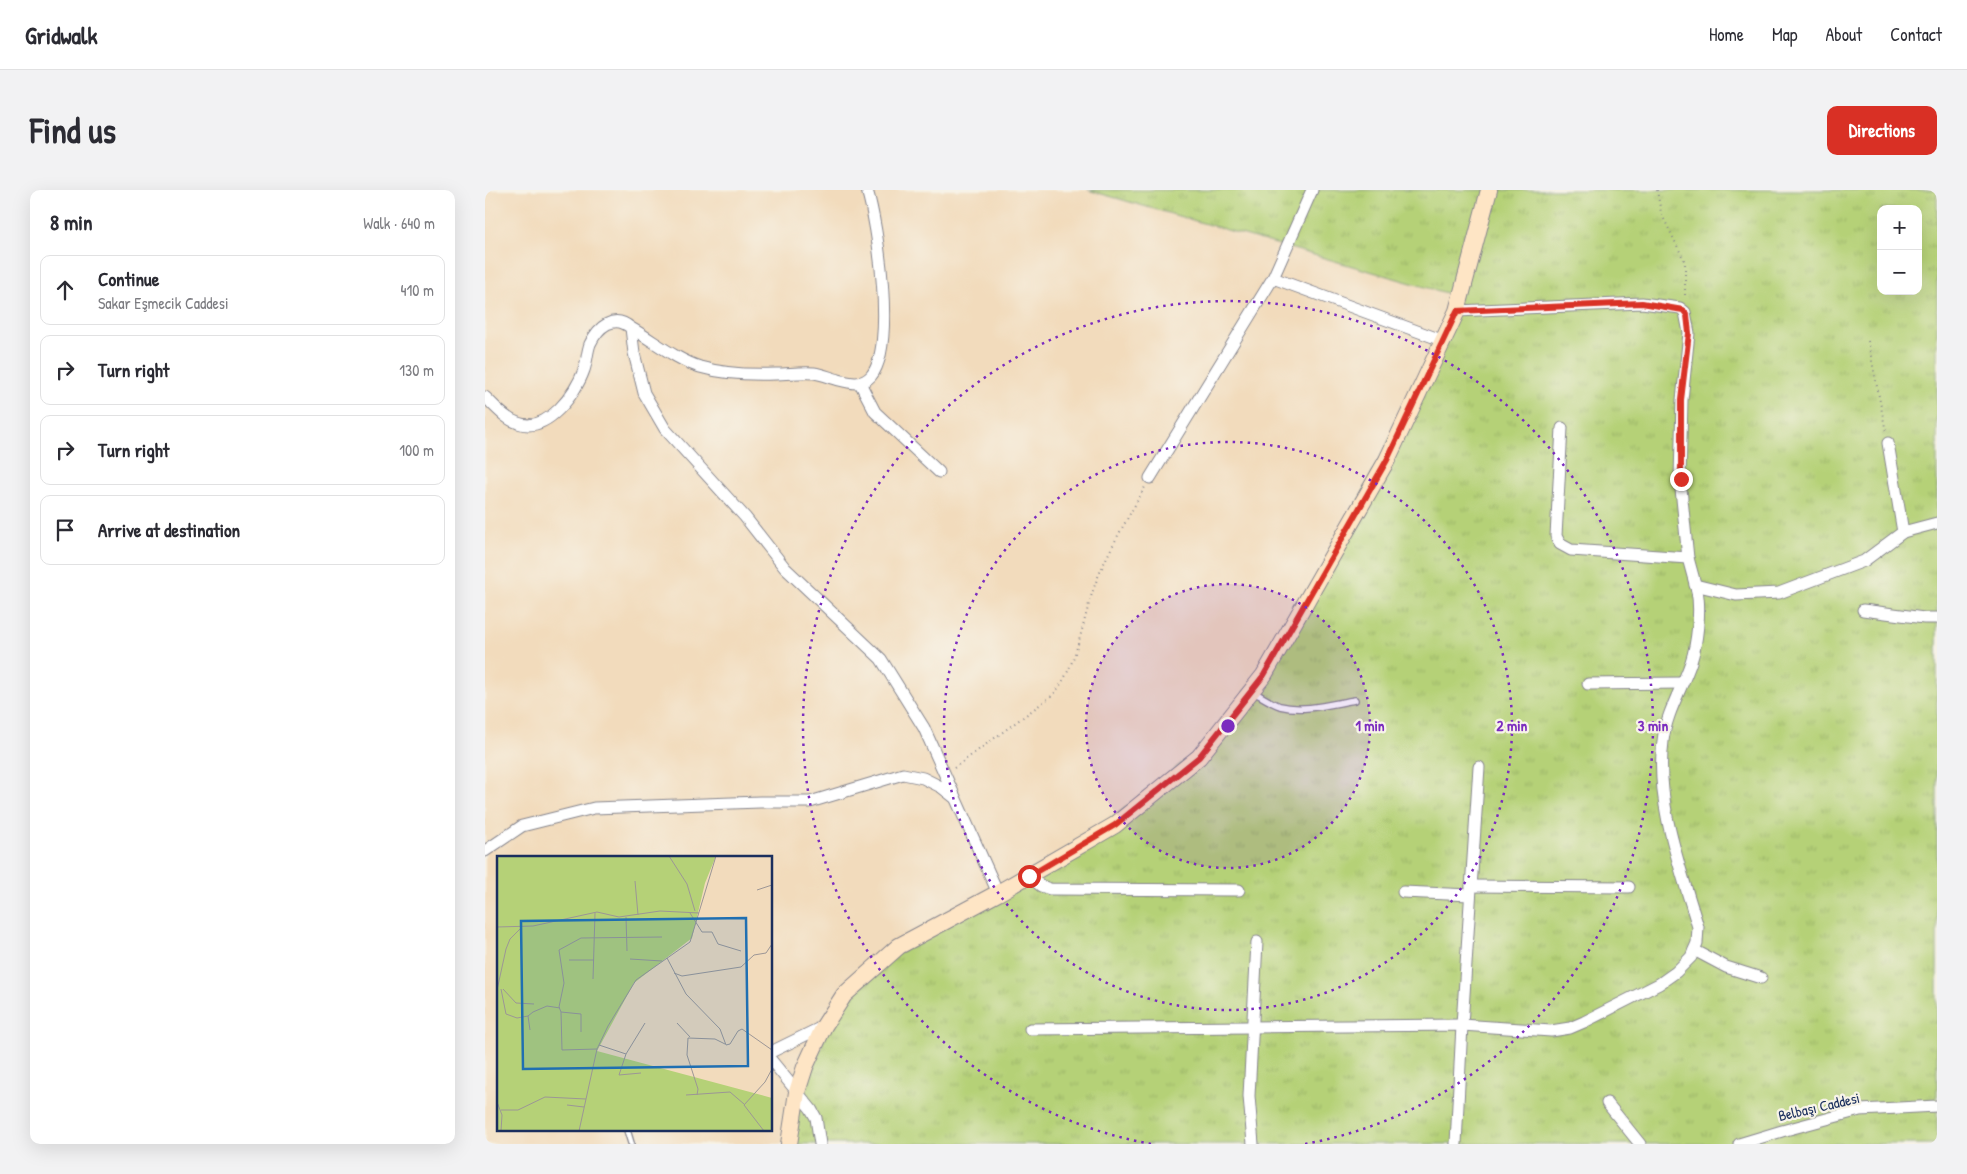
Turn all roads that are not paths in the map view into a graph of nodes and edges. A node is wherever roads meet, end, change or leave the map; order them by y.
1 (867, 190) edge
2 (1312, 190) edge
3 (1489, 190) edge
4 (1273, 278) junction
5 (1457, 311) junction
6 (631, 328) junction
7 (1443, 341) junction
8 (859, 383) junction
9 (485, 397) edge
10 (1562, 428) dead end
11 (1887, 443) road end
12 (939, 472) dead end
13 (1150, 478) road end
14 (1937, 523) edge
15 (1903, 532) junction
16 (1688, 558) junction
17 (1695, 585) junction
18 (1863, 610) dead end
19 (1937, 618) edge
20 (1682, 683) junction
21 (1588, 684) dead end
22 (1251, 691) junction
23 (1355, 700) dead end
24 (1479, 767) dead end
25 (957, 799) junction
26 (485, 852) edge
27 (1029, 876) junction
28 (1629, 887) dead end
29 (1239, 890) dead end
30 (1471, 890) junction
31 (1403, 892) dead end
32 (998, 893) junction
33 (1257, 942) dead end
34 (1694, 950) junction
35 (1761, 978) dead end
36 (1462, 1025) junction
37 (824, 1026) junction
38 (1253, 1027) junction
39 (1030, 1029) dead end
40 (773, 1051) edge
41 (773, 1062) edge
42 (797, 1092) junction
43 (1607, 1103) dead end
44 (1936, 1105) edge
45 (628, 1132) edge
46 (631, 1143) dead end
47 (789, 1144) edge
48 (820, 1144) edge
49 (1253, 1144) edge
50 (1457, 1144) edge
51 (1640, 1144) edge
52 (1739, 1144) edge

1 - 8 street
2 - 4 street
3 - 5 street
4 - 7 street
4 - 13 street
5 - 7 street
5 - 16 street
6 - 8 street
6 - 9 street
6 - 25 street
7 - 22 street
8 - 12 street
10 - 16 street
11 - 15 street
14 - 15 street
15 - 17 street
16 - 17 street
17 - 20 street
18 - 19 street
20 - 21 street
20 - 34 street
22 - 23 lane
22 - 27 street
24 - 30 street
25 - 26 street
25 - 32 street
27 - 29 street
27 - 32 street
28 - 30 street
30 - 31 street
30 - 36 street
32 - 37 street
33 - 38 street
34 - 35 street
34 - 36 street
36 - 38 street
36 - 50 street
37 - 40 street
37 - 42 street
38 - 39 street
38 - 49 street
41 - 42 street
42 - 47 street
42 - 48 street
43 - 51 street
44 - 52 street, Belbaşı Caddesi
45 - 46 lane

